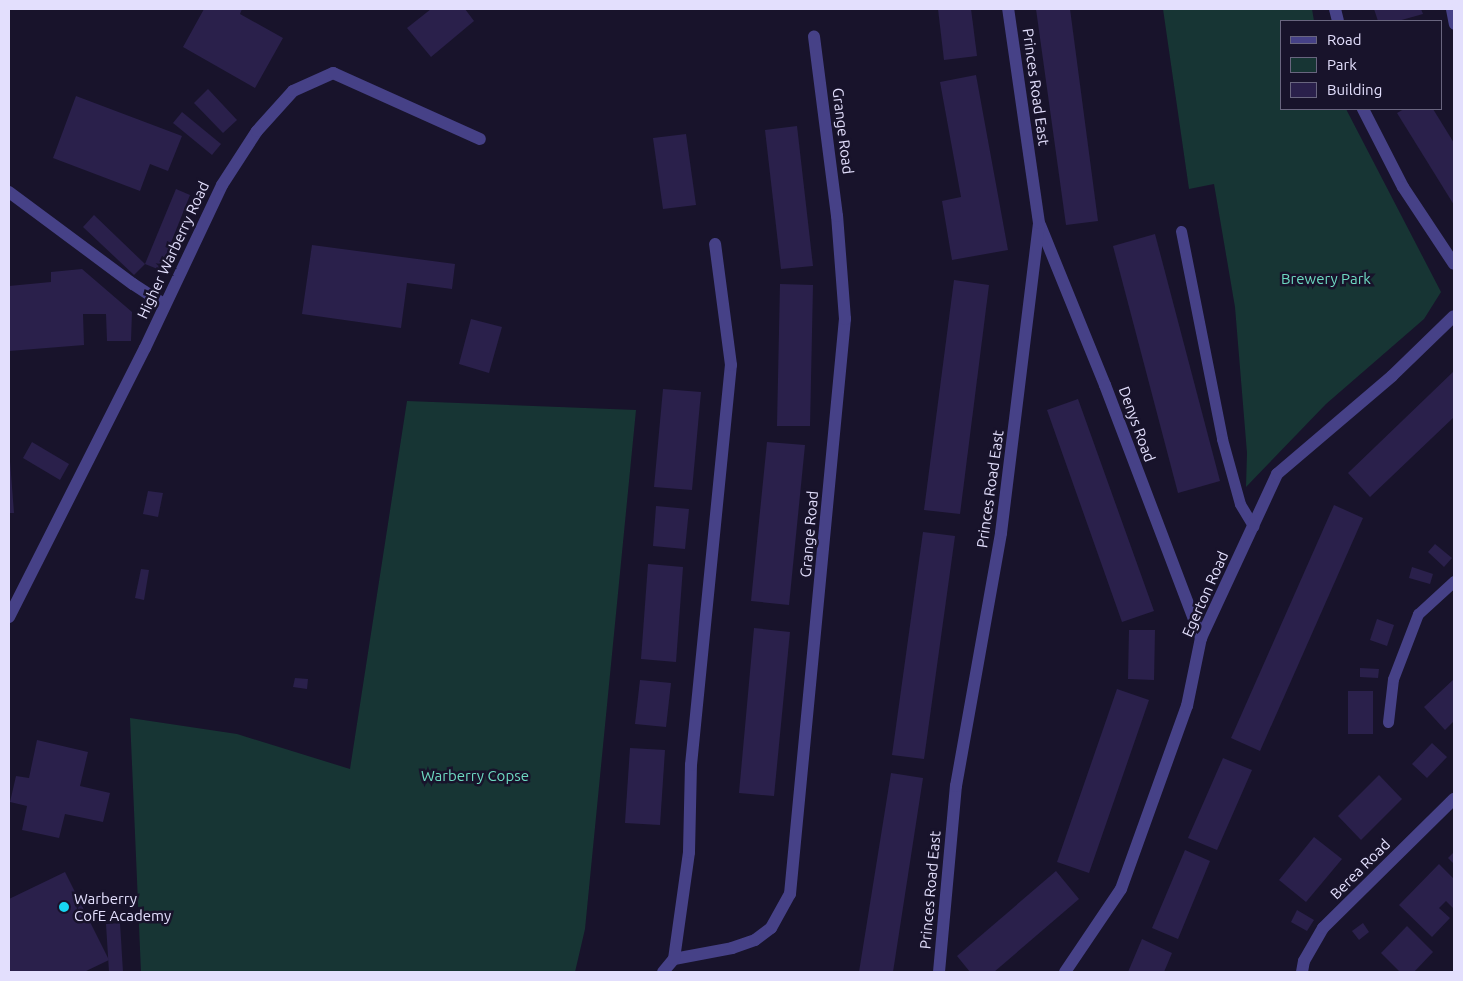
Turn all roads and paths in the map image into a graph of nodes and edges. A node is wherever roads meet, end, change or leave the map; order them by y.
1 (1008, 9) edge
2 (1451, 9) edge
3 (1454, 24) edge
4 (814, 36) dead end
5 (1364, 110) edge
6 (480, 139) dead end
7 (9, 192) edge
8 (1039, 223) junction
9 (1181, 231) dead end
10 (715, 244) dead end
11 (1454, 264) edge
12 (165, 305) junction
13 (1454, 316) edge
14 (1253, 526) junction
15 (1454, 581) edge
16 (9, 617) edge
17 (1201, 638) junction
18 (1388, 722) dead end
19 (1454, 799) edge
20 (674, 959) junction
21 (663, 972) edge
22 (939, 972) edge
23 (1065, 972) edge
24 (1302, 972) edge

1 - 8 street, Princes Road East
2 - 3 lane
4 - 20 street, Grange Road
5 - 11 street
6 - 12 street, Higher Warberry Road
7 - 12 street
8 - 17 street, Denys Road
8 - 22 street, Princes Road East
9 - 14 lane
10 - 20 street
12 - 16 street, Higher Warberry Road
13 - 14 street, Egerton Road
14 - 17 street, Egerton Road
15 - 18 lane
17 - 23 street, Egerton Road
19 - 24 street, Berea Road
20 - 21 street

